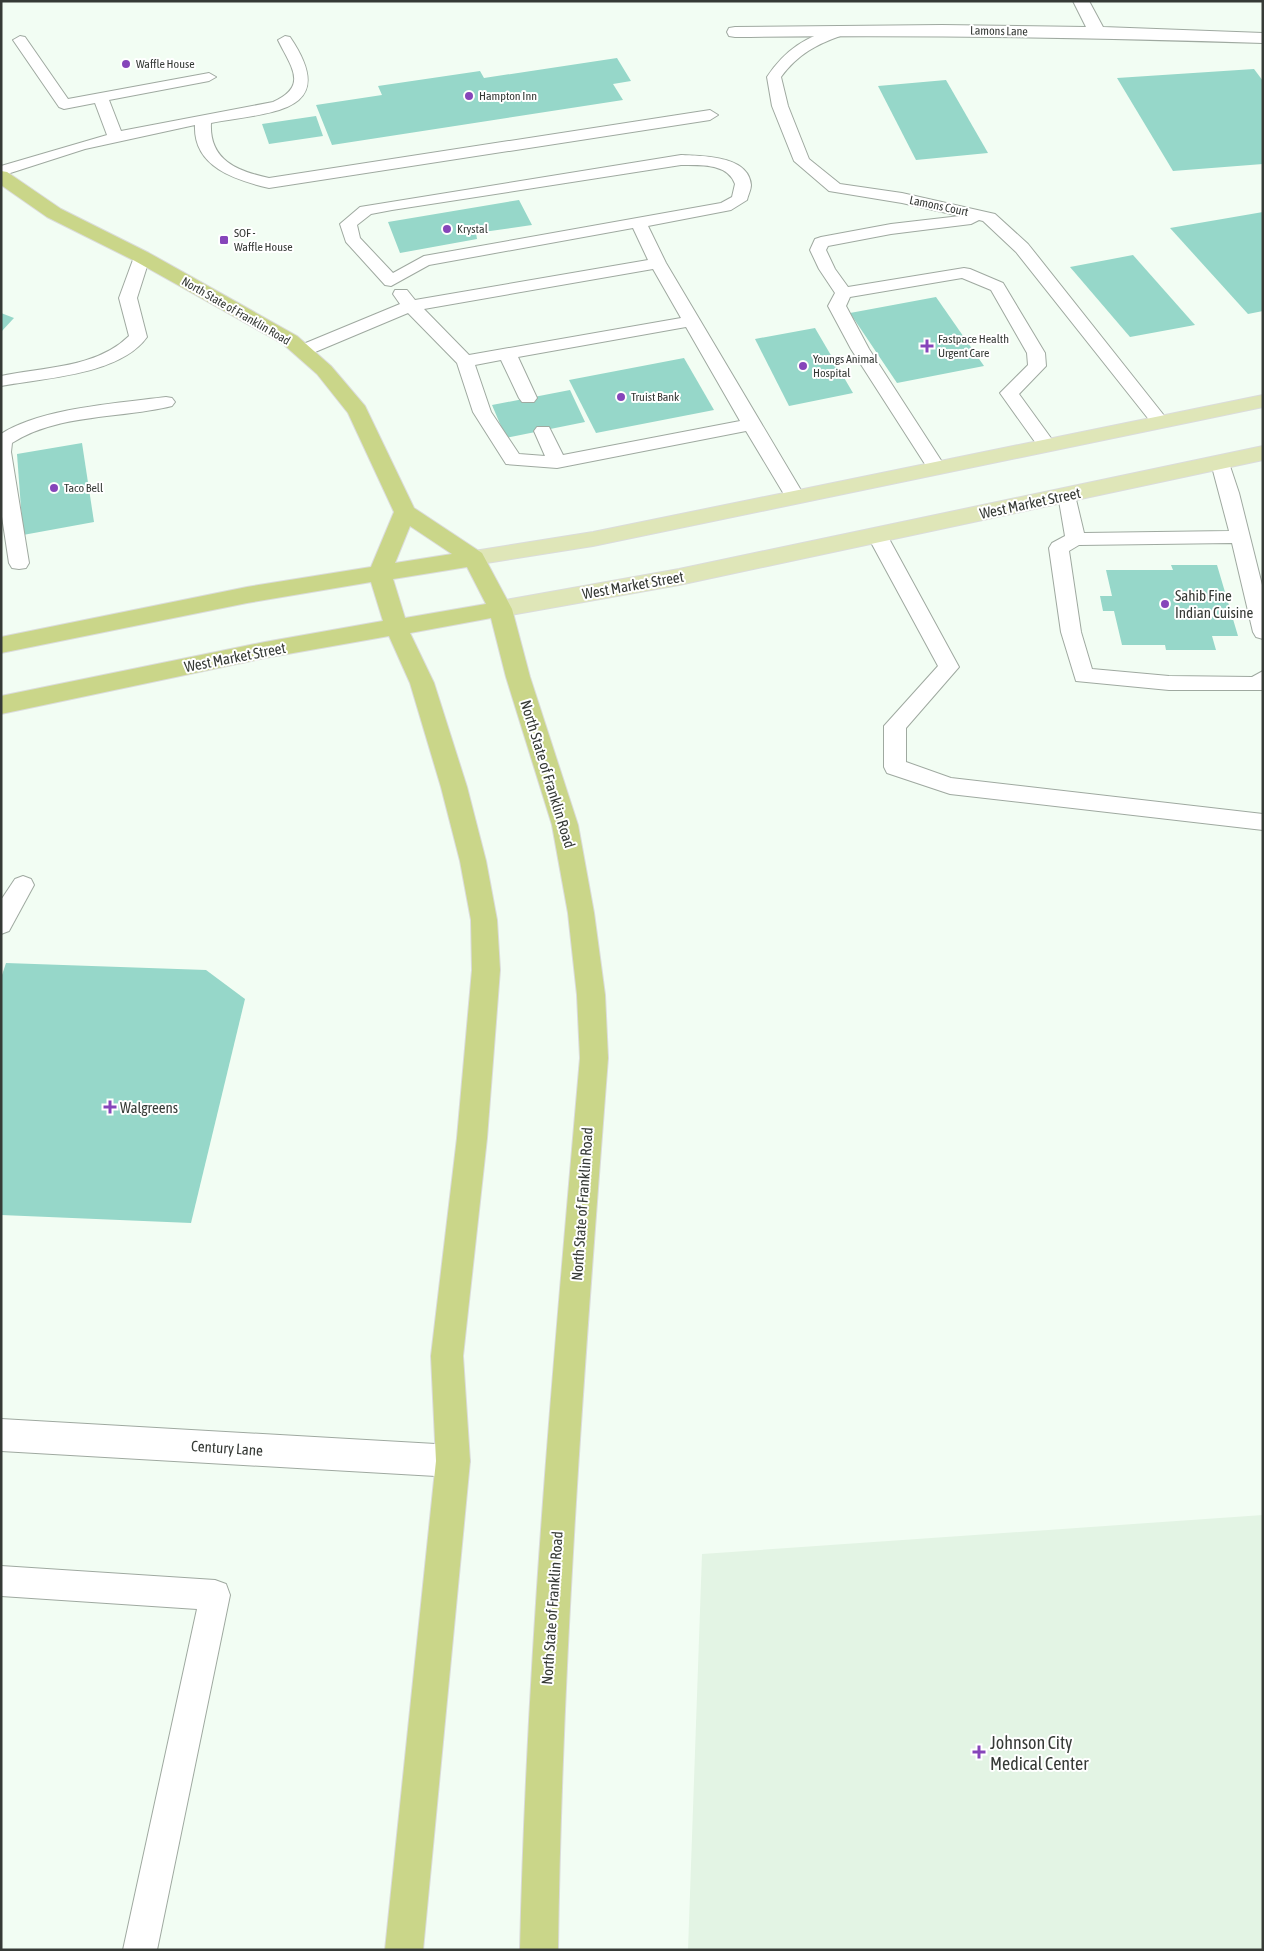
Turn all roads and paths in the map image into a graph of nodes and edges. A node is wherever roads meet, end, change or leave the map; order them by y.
1 (1081, 1) edge
2 (735, 32) dead end
3 (838, 32) junction
4 (1097, 32) junction
5 (1263, 38) edge
6 (20, 40) dead end
7 (285, 40) dead end
8 (209, 76) dead end
9 (100, 97) junction
10 (710, 115) dead end
11 (203, 120) junction
12 (116, 137) junction
13 (1, 171) edge
14 (1, 176) edge
15 (989, 217) junction
16 (638, 223) junction
17 (142, 257) junction
18 (658, 263) junction
19 (391, 281) junction
20 (844, 293) junction
21 (410, 306) junction
22 (692, 322) junction
23 (302, 351) junction
24 (507, 354) junction
25 (465, 361) junction
26 (1, 381) edge
27 (528, 398) dead end
28 (1263, 401) edge
29 (166, 402) dead end
30 (1160, 422) junction
31 (751, 424) junction
32 (543, 431) dead end
33 (1047, 446) junction
34 (1263, 453) edge
35 (557, 462) junction
36 (1220, 463) junction
37 (937, 468) junction
38 (1067, 495) junction
39 (795, 497) junction
40 (405, 512) junction
41 (877, 535) junction
42 (1241, 537) junction
43 (1075, 539) junction
44 (474, 558) junction
45 (19, 563) dead end
46 (380, 573) junction
47 (500, 609) junction
48 (396, 627) junction
49 (1263, 632) edge
50 (1, 645) edge
51 (1263, 678) edge
52 (1, 705) edge
53 (1263, 822) edge
54 (22, 884) dead end
55 (1, 925) edge
56 (1, 1435) edge
57 (453, 1461) junction
58 (1, 1581) edge
59 (140, 1950) edge
60 (404, 1950) edge
61 (539, 1950) edge

1 - 4 street
2 - 3 street, Lamons Lane
3 - 4 street, Lamons Lane
3 - 15 lane, Lamons Court
4 - 5 street, Lamons Lane
6 - 9 lane
7 - 11 lane
8 - 9 lane
9 - 12 lane
10 - 11 lane
11 - 12 lane
12 - 13 lane
14 - 17 highway, North State of Franklin Road
15 - 20 lane
15 - 30 lane, Lamons Court
16 - 18 lane
16 - 19 lane
16 - 19 lane
17 - 23 highway, North State of Franklin Road
17 - 26 lane
18 - 21 lane
18 - 22 lane
19 - 21 lane
20 - 33 lane
20 - 37 lane
21 - 23 lane
21 - 25 lane
22 - 24 lane
22 - 31 lane
23 - 40 highway, North State of Franklin Road
24 - 25 lane
24 - 27 lane
25 - 35 lane
28 - 30 main road
29 - 45 lane
30 - 33 main road
31 - 35 lane
31 - 39 lane
32 - 35 lane
33 - 37 main road
34 - 36 main road, West Market Street
36 - 38 main road, West Market Street
36 - 42 lane
37 - 39 main road
38 - 41 main road, West Market Street
38 - 43 lane
39 - 44 main road
40 - 44 highway, North State of Franklin Road
40 - 46 highway
41 - 47 main road, West Market Street
41 - 53 lane
42 - 43 lane
42 - 49 lane
43 - 51 lane
44 - 46 highway
44 - 47 highway, North State of Franklin Road
46 - 48 highway
46 - 50 highway
47 - 48 highway, West Market Street
47 - 61 highway, North State of Franklin Road
48 - 52 highway, West Market Street
48 - 57 highway
54 - 55 lane
56 - 57 street, Century Lane
57 - 60 highway
58 - 59 lane

